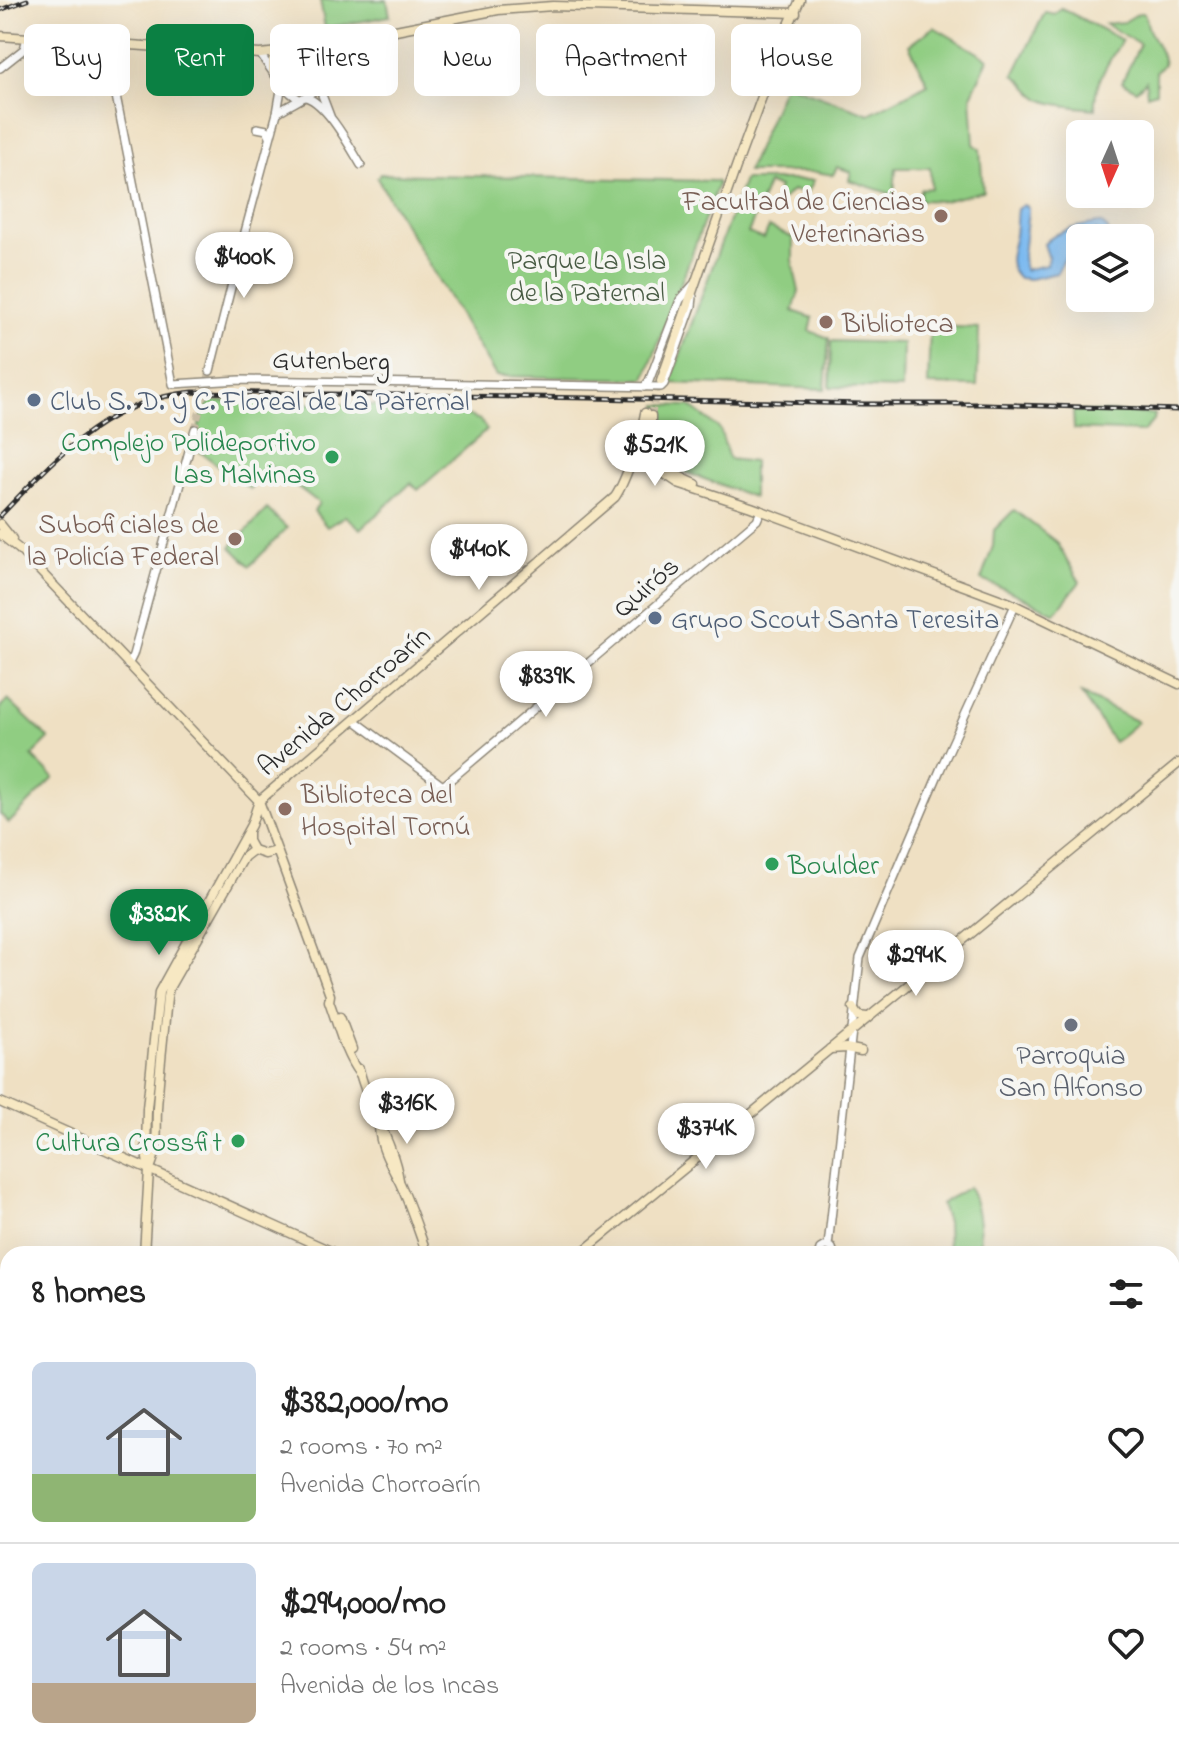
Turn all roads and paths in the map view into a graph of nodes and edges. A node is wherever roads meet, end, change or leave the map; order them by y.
1 (800, 0) edge
2 (796, 13) junction
3 (398, 30) edge
4 (0, 36) edge
5 (24, 38) edge
6 (130, 46) edge
7 (24, 49) edge
8 (270, 53) edge
9 (260, 54) junction
10 (270, 67) edge
11 (0, 68) edge
12 (116, 96) edge
13 (280, 96) edge
14 (296, 96) edge
15 (307, 96) edge
16 (322, 96) edge
17 (303, 98) junction
18 (277, 113) junction
19 (330, 116) junction
20 (257, 128) dead end
21 (271, 138) junction
22 (361, 165) dead end
23 (210, 371) tunnel mouth
24 (654, 383) joint
25 (195, 429) tunnel mouth
26 (761, 511) junction
27 (0, 524) edge
28 (0, 534) edge
29 (19, 549) junction
30 (1015, 605) junction
31 (128, 665) junction
32 (1179, 684) edge
33 (354, 720) junction
34 (1179, 763) edge
35 (259, 801) junction
36 (248, 831) junction
37 (253, 850) junction
38 (277, 851) junction
39 (217, 895) junction
40 (853, 1008) junction
41 (868, 1017) junction
42 (851, 1031) junction
43 (849, 1049) junction
44 (829, 1050) junction
45 (861, 1051) dead end
46 (0, 1102) edge
47 (149, 1170) junction
48 (144, 1246) edge
49 (319, 1246) edge
50 (424, 1246) edge
51 (590, 1246) edge
52 (828, 1246) edge

1 - 2 main road
2 - 3 main road
2 - 24 main road
4 - 5 main road
6 - 9 main road
7 - 11 street
8 - 9 main road
9 - 10 street
12 - 24 street, Gutenberg
13 - 18 street
14 - 17 street
15 - 17 street
16 - 19 street
17 - 18 street
17 - 19 street
18 - 21 street
19 - 22 street
20 - 21 street
21 - 23 street
25 - 31 street
26 - 30 main road
26 - 33 street, Quirós
26 - 33 main road, Avenida Chorroarín
27 - 29 main road
28 - 29 main road
29 - 31 main road
30 - 32 main road
30 - 40 street
31 - 35 main road
33 - 35 main road, Avenida Chorroarín
34 - 41 main road
35 - 36 main road, Avenida Chorroarín
35 - 38 main road
36 - 37 main road
36 - 39 main road, Avenida Chorroarín
37 - 38 main road
37 - 39 main road, Avenida Chorroarín
38 - 50 main road
39 - 47 main road, Avenida Chorroarín
40 - 41 main road
40 - 42 street
41 - 42 main road
42 - 43 street
42 - 44 main road
43 - 44 main road
43 - 45 main road
43 - 52 street
44 - 51 main road
46 - 47 main road
47 - 48 main road, Avenida Chorroarín
47 - 49 main road

